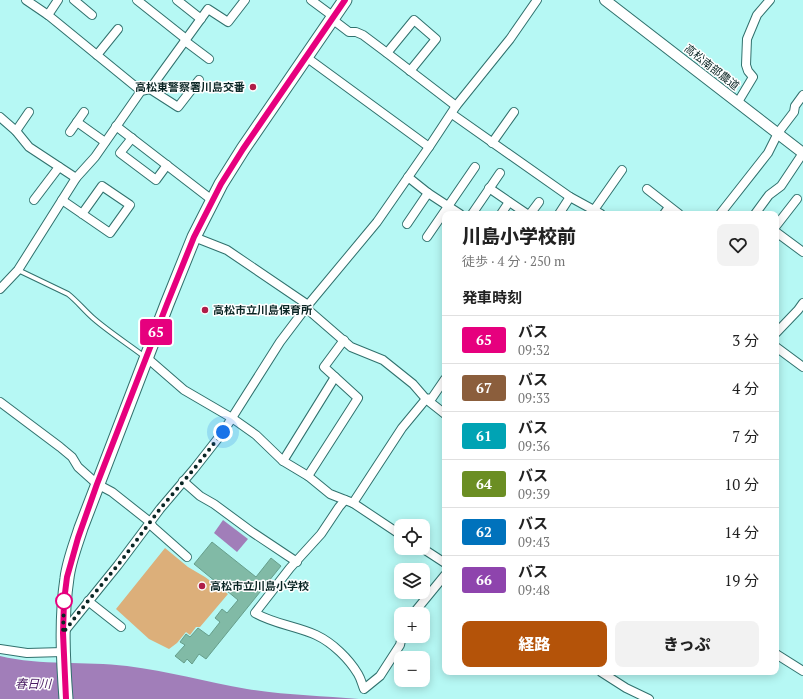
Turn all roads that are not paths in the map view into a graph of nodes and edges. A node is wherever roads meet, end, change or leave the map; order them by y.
1 (26, 0) edge
2 (58, 0) edge
3 (74, 0) edge
4 (137, 0) edge
5 (177, 0) edge
6 (245, 0) edge
7 (311, 0) edge
8 (345, 0) edge
9 (537, 0) edge
10 (605, 0) edge
11 (770, 0) edge
12 (48, 15) junction
13 (92, 15) dead end
14 (333, 18) junction
15 (201, 19) junction
16 (118, 29) dead end
17 (185, 40) junction
18 (387, 53) junction
19 (97, 55) junction
20 (306, 57) junction
21 (209, 59) dead end
22 (410, 71) junction
23 (199, 80) dead end
24 (150, 89) junction
25 (141, 91) junction
26 (803, 95) edge
27 (738, 102) junction
28 (454, 110) junction
29 (30, 112) dead end
30 (84, 112) dead end
31 (514, 112) dead end
32 (0, 117) edge
33 (77, 122) junction
34 (116, 126) junction
35 (16, 131) junction
36 (70, 132) dead end
37 (778, 133) junction
38 (132, 138) junction
39 (105, 142) junction
40 (492, 143) junction
41 (429, 147) junction
42 (803, 153) edge
43 (167, 166) junction
44 (59, 167) junction
45 (475, 167) dead end
46 (622, 170) dead end
47 (500, 174) dead end
48 (408, 177) junction
49 (76, 178) junction
50 (489, 188) junction
51 (648, 189) dead end
52 (428, 193) junction
53 (570, 197) junction
54 (796, 199) dead end
55 (34, 200) dead end
56 (62, 200) junction
57 (212, 200) junction
58 (509, 202) junction
59 (539, 202) dead end
60 (448, 206) junction
61 (669, 207) junction
62 (445, 211) edge
63 (456, 211) edge
64 (474, 211) edge
65 (504, 211) edge
66 (522, 211) edge
67 (532, 211) edge
68 (561, 211) edge
69 (595, 211) edge
70 (598, 211) edge
71 (666, 211) edge
72 (675, 211) edge
73 (722, 211) edge
74 (757, 211) edge
75 (82, 214) junction
76 (442, 215) edge
77 (779, 222) edge
78 (407, 224) dead end
79 (779, 234) edge
80 (194, 237) junction
81 (427, 237) dead end
82 (803, 252) edge
83 (18, 270) junction
84 (0, 289) edge
85 (803, 303) edge
86 (307, 307) junction
87 (779, 331) edge
88 (344, 340) junction
89 (779, 349) edge
90 (146, 357) junction
91 (803, 367) edge
92 (335, 377) junction
93 (442, 383) edge
94 (426, 399) junction
95 (0, 402) edge
96 (442, 412) edge
97 (232, 418) junction
98 (283, 461) junction
99 (308, 476) junction
100 (183, 481) junction
101 (97, 484) junction
102 (349, 502) junction
103 (150, 522) junction
104 (394, 531) edge
105 (430, 553) edge
106 (187, 557) dead end
107 (442, 561) edge
108 (297, 562) junction
109 (442, 579) edge
110 (88, 601) junction
111 (419, 607) edge
112 (121, 627) dead end
113 (63, 633) junction
114 (400, 643) edge
115 (0, 649) edge
116 (63, 653) junction
117 (779, 656) edge
118 (803, 671) edge
119 (606, 675) edge
120 (66, 699) edge
121 (649, 699) edge

1 - 12 street
2 - 12 street
3 - 13 street
4 - 17 street
5 - 15 street
6 - 15 street
7 - 14 street
8 - 14 main road
9 - 28 street
10 - 27 street, 高松南部農道
11 - 27 street
12 - 19 street
14 - 18 street
14 - 20 main road
15 - 17 street
16 - 19 street
17 - 21 street
17 - 24 street
18 - 22 street
18 - 22 street
19 - 25 street
20 - 41 street
20 - 57 main road
22 - 28 street
23 - 24 street
24 - 25 street
25 - 34 street
26 - 37 street
27 - 37 street, 高松南部農道
28 - 40 street
28 - 41 street
29 - 35 street
30 - 33 street
31 - 40 street
32 - 35 street
33 - 36 street
33 - 39 street
34 - 38 street
34 - 39 street
35 - 44 street
37 - 42 street, 高松南部農道
37 - 73 street
38 - 43 street
38 - 43 street
39 - 49 street
40 - 53 street
41 - 48 street
42 - 74 street
43 - 57 street
44 - 49 street
44 - 55 street
45 - 60 street
46 - 70 street
47 - 50 street
48 - 52 street
48 - 86 street
49 - 56 street
50 - 58 street
50 - 64 street
51 - 61 street
52 - 60 street
52 - 78 street
53 - 68 street
53 - 69 street
54 - 77 street
56 - 75 street
56 - 83 street
57 - 80 main road
58 - 65 street
58 - 66 street
59 - 67 street
60 - 62 street
60 - 63 street
61 - 71 street
61 - 72 street
75 - 75 street
76 - 81 street
79 - 82 street
80 - 86 street
80 - 90 main road
83 - 84 street
83 - 90 lane
85 - 87 street
86 - 88 street
86 - 97 street
88 - 92 street
88 - 94 street
89 - 91 street
90 - 97 street
90 - 101 main road
92 - 98 street
92 - 99 street
93 - 94 street
94 - 96 street
94 - 102 street
95 - 101 street
97 - 98 street
97 - 100 street
98 - 99 street
99 - 102 street
100 - 103 street
100 - 108 street
101 - 103 street
101 - 113 main road
102 - 104 street
102 - 108 street
103 - 106 street
103 - 110 street
105 - 107 street
108 - 114 street
109 - 111 street
110 - 112 street
110 - 113 street
113 - 116 main road
115 - 116 street
116 - 120 main road
117 - 118 street
119 - 121 street

